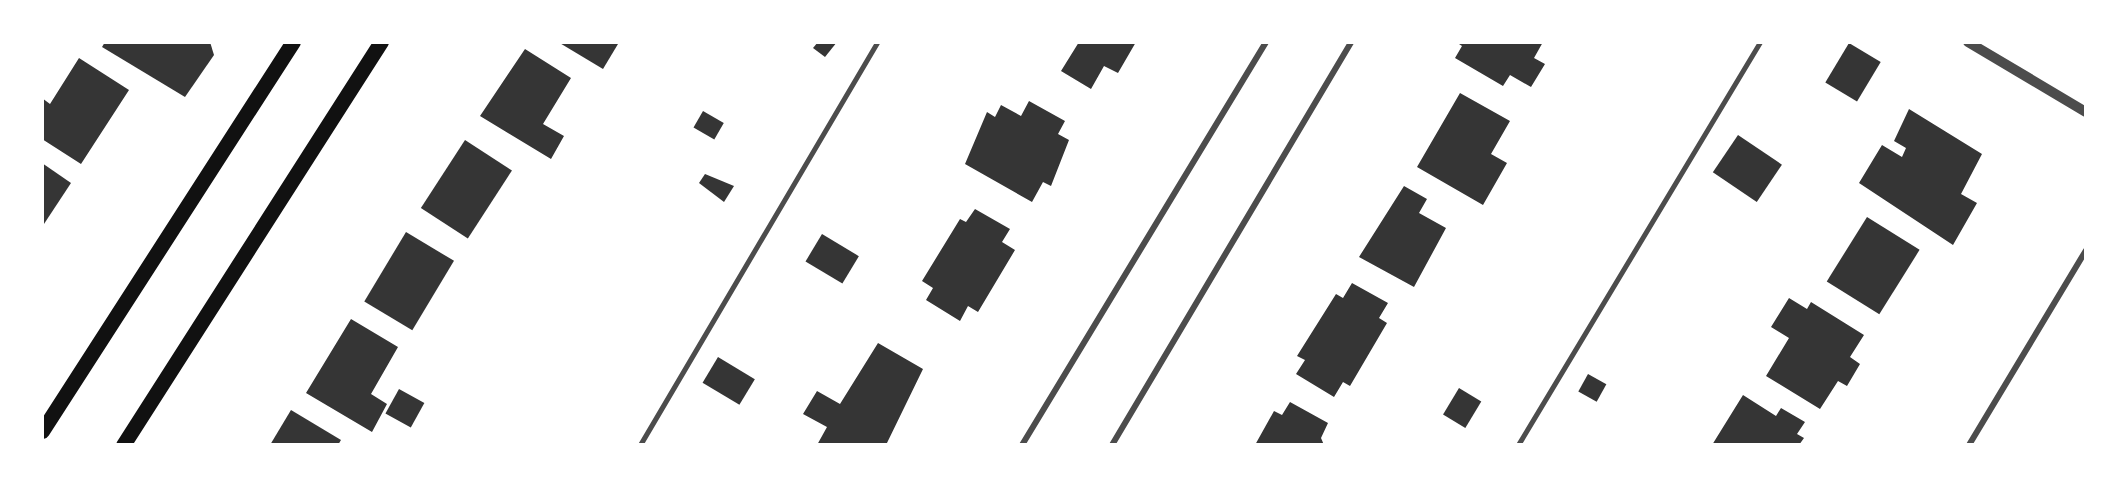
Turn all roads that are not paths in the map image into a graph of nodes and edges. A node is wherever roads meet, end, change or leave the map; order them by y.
1 (293, 42) edge
2 (381, 42) edge
3 (877, 42) edge
4 (1266, 42) edge
5 (1351, 42) edge
6 (1760, 42) edge
7 (1968, 42) edge
8 (2086, 112) edge
9 (2086, 250) edge
10 (42, 431) edge
11 (123, 445) edge
12 (640, 445) edge
13 (1022, 445) edge
14 (1112, 445) edge
15 (1518, 445) edge
16 (1969, 445) edge

1 - 10 main road
2 - 11 main road
3 - 12 lane
4 - 13 street
5 - 14 street
6 - 15 lane
7 - 8 street
9 - 16 street

